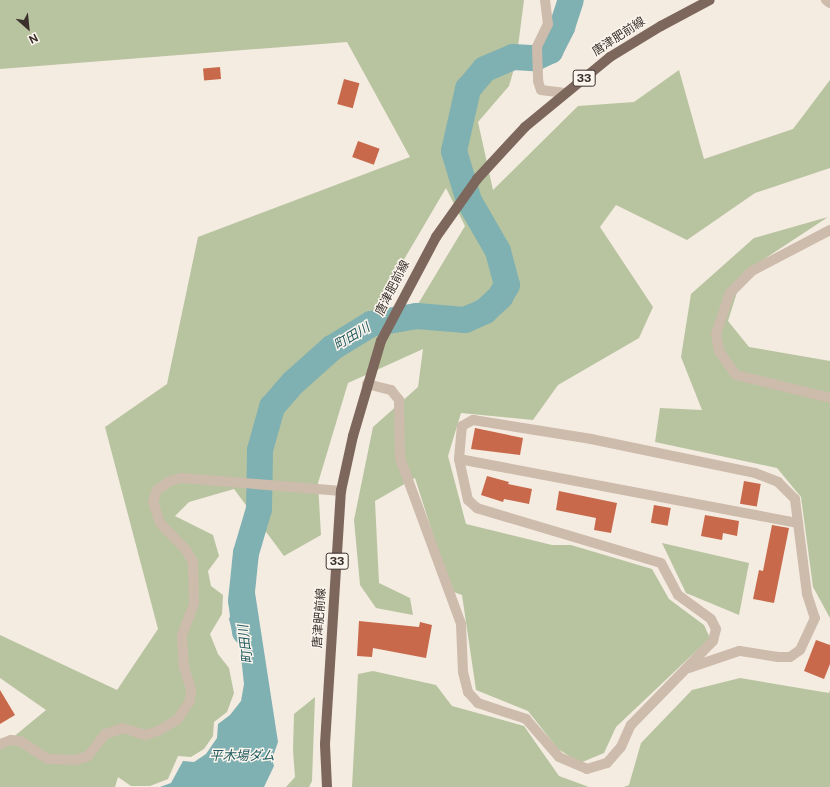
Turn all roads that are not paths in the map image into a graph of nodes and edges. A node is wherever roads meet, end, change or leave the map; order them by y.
1 (545, 0) edge
2 (710, 0) edge
3 (826, 0) edge
4 (830, 2) edge
5 (565, 93) junction
6 (830, 230) edge
7 (367, 384) junction
8 (830, 398) edge
9 (459, 459) junction
10 (341, 491) junction
11 (798, 523) junction
12 (689, 668) junction
13 (0, 744) edge
14 (327, 787) edge

1 - 5 street
2 - 5 main road, 唐津肥前線 / 33
3 - 4 street
5 - 7 main road, 唐津肥前線 / 33
6 - 8 street
7 - 10 main road, 唐津肥前線 / 33
7 - 12 street
9 - 11 street
9 - 11 street
9 - 12 street
10 - 13 street
10 - 14 main road, 唐津肥前線 / 33
11 - 12 street

